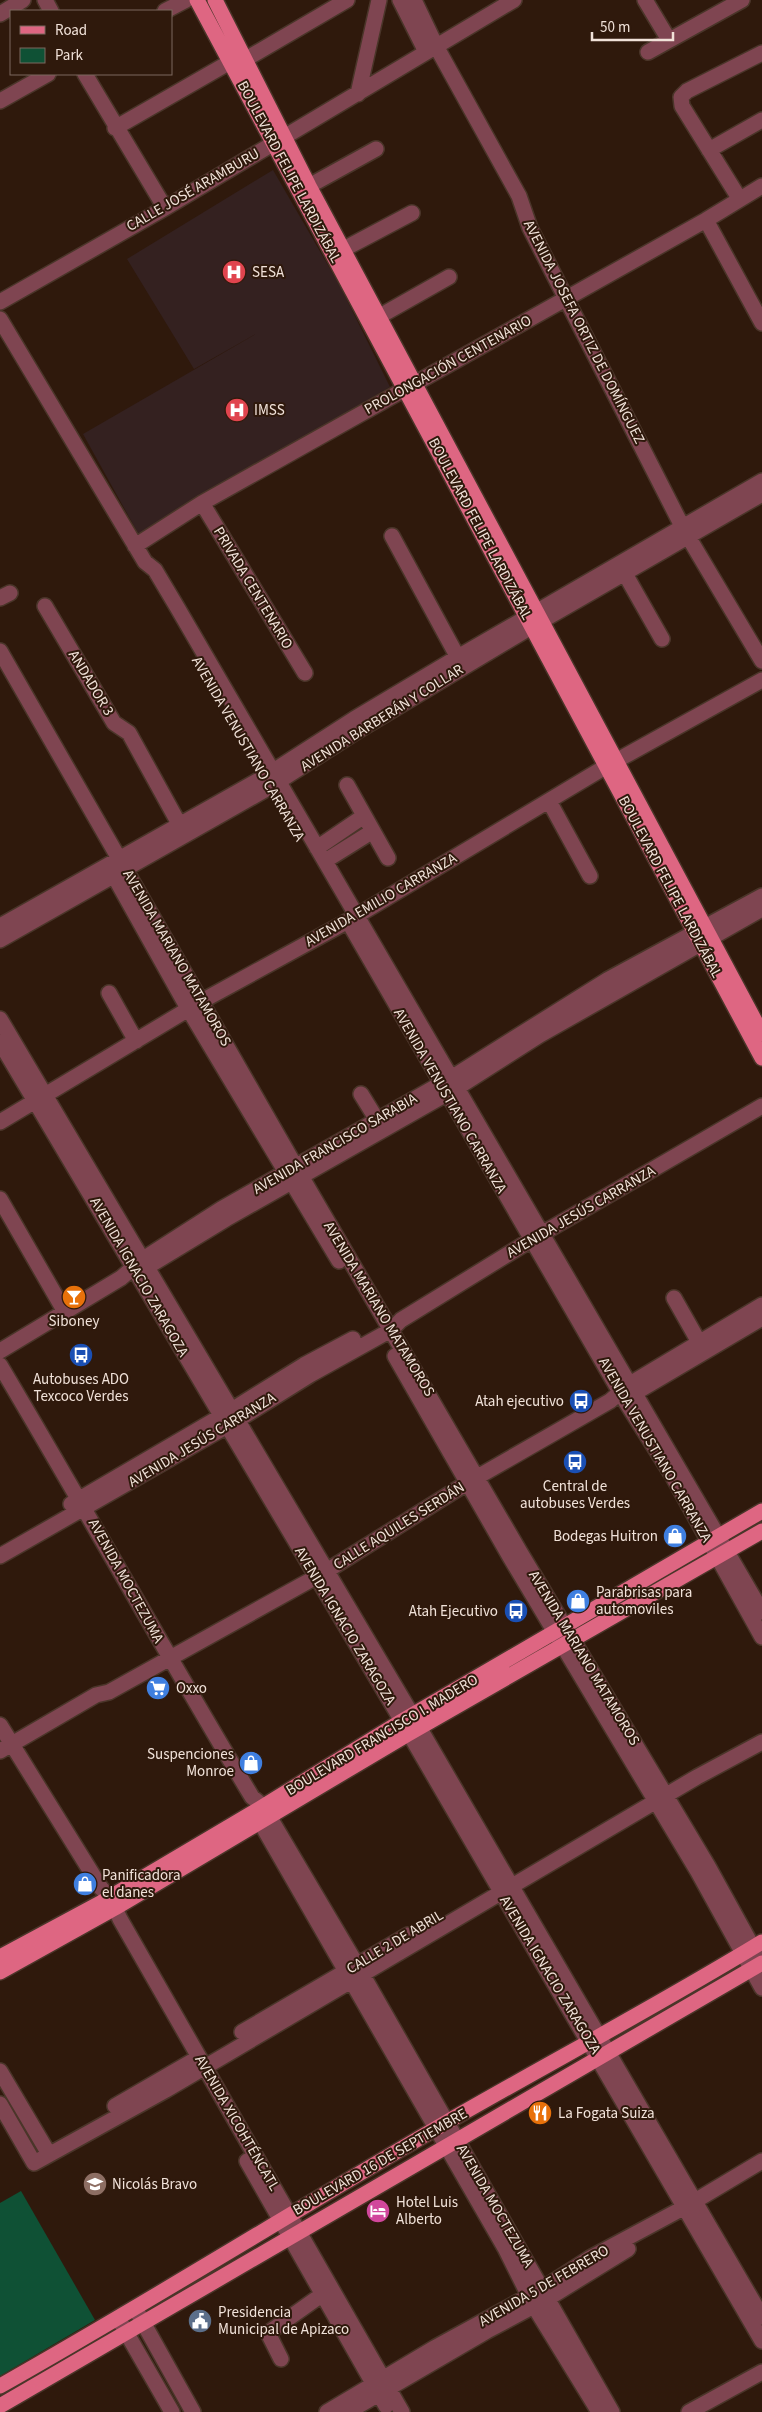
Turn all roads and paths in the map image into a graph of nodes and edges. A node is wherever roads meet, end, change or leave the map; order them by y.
1 (22, 0) edge
2 (186, 0) edge
3 (197, 0) edge
4 (215, 0) edge
5 (346, 0) edge
6 (379, 0) edge
7 (400, 0) edge
8 (414, 0) edge
9 (514, 0) edge
10 (644, 0) edge
11 (742, 0) edge
12 (167, 10) edge
13 (0, 14) edge
14 (669, 40) junction
15 (431, 49) junction
16 (648, 52) dead end
17 (762, 53) edge
18 (246, 58) junction
19 (230, 62) junction
20 (46, 75) edge
21 (86, 75) edge
22 (358, 94) junction
23 (0, 101) edge
24 (762, 120) edge
25 (116, 128) junction
26 (280, 140) junction
27 (376, 149) dead end
28 (710, 150) junction
29 (310, 186) junction
30 (762, 186) edge
31 (739, 198) junction
32 (165, 208) junction
33 (412, 213) dead end
34 (706, 220) junction
35 (345, 260) junction
36 (450, 276) dead end
37 (567, 299) junction
38 (0, 302) edge
39 (380, 316) junction
40 (0, 317) edge
41 (762, 323) edge
42 (411, 386) junction
43 (761, 487) edge
44 (202, 503) junction
45 (685, 533) junction
46 (392, 536) dead end
47 (135, 546) junction
48 (622, 569) junction
49 (45, 606) dead end
50 (534, 619) junction
51 (662, 639) dead end
52 (0, 650) edge
53 (762, 660) edge
54 (460, 663) junction
55 (762, 665) edge
56 (305, 673) dead end
57 (762, 680) edge
58 (611, 764) junction
59 (271, 779) junction
60 (347, 785) dead end
61 (549, 801) junction
62 (364, 816) junction
63 (182, 829) junction
64 (372, 831) junction
65 (318, 848) junction
66 (388, 858) dead end
67 (325, 861) junction
68 (117, 867) junction
69 (590, 876) dead end
70 (762, 896) edge
71 (762, 909) edge
72 (42, 910) junction
73 (352, 918) junction
74 (0, 926) edge
75 (703, 935) junction
76 (0, 940) edge
77 (159, 940) junction
78 (108, 993) dead end
79 (202, 1001) junction
80 (189, 1010) junction
81 (745, 1014) junction
82 (2, 1031) edge
83 (762, 1034) edge
84 (136, 1041) junction
85 (762, 1058) edge
86 (449, 1086) junction
87 (244, 1088) junction
88 (361, 1094) dead end
89 (39, 1097) junction
90 (762, 1106) edge
91 (0, 1122) edge
92 (379, 1124) junction
93 (294, 1174) junction
94 (0, 1199) edge
95 (538, 1236) junction
96 (140, 1266) junction
97 (674, 1298) dead end
98 (762, 1305) edge
99 (65, 1312) junction
100 (762, 1318) edge
101 (388, 1326) junction
102 (702, 1348) junction
103 (0, 1351) edge
104 (0, 1364) edge
105 (624, 1394) junction
106 (228, 1419) junction
107 (473, 1480) junction
108 (82, 1504) junction
109 (762, 1511) edge
110 (762, 1530) edge
111 (718, 1546) junction
112 (1, 1550) edge
113 (321, 1574) junction
114 (762, 1612) edge
115 (564, 1636) junction
116 (762, 1637) edge
117 (169, 1659) junction
118 (0, 1725) edge
119 (410, 1725) junction
120 (758, 1738) edge
121 (9, 1749) edge
122 (0, 1762) edge
123 (657, 1795) junction
124 (260, 1811) junction
125 (503, 1885) junction
126 (107, 1901) junction
127 (753, 1947) edge
128 (0, 1957) edge
129 (759, 1965) edge
130 (0, 1972) edge
131 (354, 1973) junction
132 (762, 1988) edge
133 (594, 2040) junction
134 (602, 2054) junction
135 (197, 2064) junction
136 (0, 2071) edge
137 (0, 2104) edge
138 (441, 2125) junction
139 (452, 2144) junction
140 (47, 2149) junction
141 (762, 2161) edge
142 (762, 2172) edge
143 (692, 2208) junction
144 (285, 2217) junction
145 (294, 2234) junction
146 (327, 2291) junction
147 (538, 2298) junction
148 (135, 2308) junction
149 (762, 2317) edge
150 (118, 2318) junction
151 (144, 2323) junction
152 (126, 2333) junction
153 (762, 2341) edge
154 (281, 2359) dead end
155 (762, 2372) edge
156 (762, 2383) edge
157 (0, 2386) edge
158 (380, 2386) junction
159 (724, 2398) junction
160 (598, 2403) edge
161 (0, 2406) edge
162 (172, 2412) edge
163 (193, 2412) edge
164 (327, 2412) edge
165 (348, 2412) edge
166 (390, 2412) edge
167 (402, 2412) edge
168 (612, 2412) edge
169 (690, 2412) edge
170 (710, 2412) edge

1 - 13 street
2 - 12 street
3 - 19 main road, BOULEVARD FELIPE LARDIZÁBAL
4 - 18 main road, BOULEVARD FELIPE LARDIZÁBAL
5 - 18 street
6 - 22 street
7 - 15 street, AVENIDA JOSEFA ORTIZ DE DOMÍNGUEZ
8 - 15 street, AVENIDA JOSEFA ORTIZ DE DOMÍNGUEZ
9 - 15 street, CALLE JOSÉ ARAMBURU
10 - 14 street
11 - 14 street
14 - 16 street
15 - 22 street, CALLE JOSÉ ARAMBURU
15 - 37 street, AVENIDA JOSEFA ORTIZ DE DOMÍNGUEZ
17 - 28 street
18 - 26 main road, BOULEVARD FELIPE LARDIZÁBAL
19 - 25 street
19 - 26 main road, BOULEVARD FELIPE LARDIZÁBAL
20 - 23 street
21 - 25 street
22 - 26 street, CALLE JOSÉ ARAMBURU
24 - 28 street
25 - 32 street
26 - 29 main road, BOULEVARD FELIPE LARDIZÁBAL
26 - 32 street, CALLE JOSÉ ARAMBURU
26 - 35 main road, BOULEVARD FELIPE LARDIZÁBAL
27 - 29 street
28 - 31 street
29 - 35 main road, BOULEVARD FELIPE LARDIZÁBAL
30 - 31 street, PROLONGACIÓN CENTENARIO
31 - 34 street, PROLONGACIÓN CENTENARIO
32 - 38 street, CALLE JOSÉ ARAMBURU
33 - 35 street
34 - 37 street, PROLONGACIÓN CENTENARIO
34 - 41 street
35 - 39 main road, BOULEVARD FELIPE LARDIZÁBAL
35 - 42 main road, BOULEVARD FELIPE LARDIZÁBAL
36 - 39 street
37 - 42 street, PROLONGACIÓN CENTENARIO
37 - 45 street, AVENIDA JOSEFA ORTIZ DE DOMÍNGUEZ
39 - 42 main road, BOULEVARD FELIPE LARDIZÁBAL
40 - 47 street, AVENIDA VENUSTIANO CARRANZA
42 - 44 street, PROLONGACIÓN CENTENARIO
42 - 50 main road, BOULEVARD FELIPE LARDIZÁBAL
43 - 45 street, AVENIDA BARBERÁN Y COLLAR
44 - 47 street, PROLONGACIÓN CENTENARIO
44 - 56 street, PRIVADA CENTENARIO
45 - 48 street, AVENIDA BARBERÁN Y COLLAR
45 - 53 street, AVENIDA JOSEFA ORTIZ DE DOMÍNGUEZ
46 - 54 street
47 - 59 street, AVENIDA VENUSTIANO CARRANZA
48 - 50 street, AVENIDA BARBERÁN Y COLLAR
48 - 51 street
49 - 63 street, ANDADOR 3
50 - 54 street, AVENIDA BARBERÁN Y COLLAR
50 - 58 main road, BOULEVARD FELIPE LARDIZÁBAL
52 - 68 street, AVENIDA MARIANO MATAMOROS
53 - 55 street, AVENIDA JOSEFA ORTIZ DE DOMÍNGUEZ
54 - 59 street, AVENIDA BARBERÁN Y COLLAR
57 - 58 street, AVENIDA EMILIO CARRANZA
58 - 61 street, AVENIDA EMILIO CARRANZA
58 - 75 main road, BOULEVARD FELIPE LARDIZÁBAL
59 - 63 street, AVENIDA BARBERÁN Y COLLAR
59 - 65 street, AVENIDA VENUSTIANO CARRANZA
59 - 73 street, AVENIDA VENUSTIANO CARRANZA
60 - 62 street
61 - 69 street
61 - 73 street, AVENIDA EMILIO CARRANZA
62 - 64 street
62 - 65 street
63 - 68 street, AVENIDA BARBERÁN Y COLLAR
64 - 66 street
64 - 67 street
65 - 67 street, AVENIDA VENUSTIANO CARRANZA
67 - 73 street, AVENIDA VENUSTIANO CARRANZA
68 - 72 street, AVENIDA BARBERÁN Y COLLAR
68 - 77 street, AVENIDA MARIANO MATAMOROS
70 - 75 street, AVENIDA FRANCISCO SARABIA
71 - 75 street, AVENIDA FRANCISCO SARABIA
72 - 74 street, AVENIDA BARBERÁN Y COLLAR
72 - 76 street, AVENIDA BARBERÁN Y COLLAR
73 - 79 street, AVENIDA EMILIO CARRANZA
73 - 86 street, AVENIDA VENUSTIANO CARRANZA
75 - 81 main road, BOULEVARD FELIPE LARDIZÁBAL
75 - 86 street, AVENIDA FRANCISCO SARABIA
77 - 79 street, AVENIDA MARIANO MATAMOROS
77 - 80 street, AVENIDA MARIANO MATAMOROS
78 - 84 street
79 - 80 street, AVENIDA EMILIO CARRANZA
79 - 87 street, AVENIDA MARIANO MATAMOROS
80 - 84 street, AVENIDA EMILIO CARRANZA
80 - 87 street, AVENIDA MARIANO MATAMOROS
81 - 83 main road, BOULEVARD FELIPE LARDIZÁBAL
81 - 85 main road, BOULEVARD FELIPE LARDIZÁBAL
82 - 89 street, AVENIDA IGNACIO ZARAGOZA
84 - 89 street, AVENIDA EMILIO CARRANZA
86 - 92 street, AVENIDA FRANCISCO SARABIA
86 - 95 street, AVENIDA VENUSTIANO CARRANZA
87 - 93 street, AVENIDA MARIANO MATAMOROS
88 - 92 street
89 - 91 street, AVENIDA EMILIO CARRANZA
89 - 96 street, AVENIDA IGNACIO ZARAGOZA
90 - 95 street, AVENIDA JESÚS CARRANZA
92 - 93 street, AVENIDA FRANCISCO SARABIA
93 - 96 street, AVENIDA FRANCISCO SARABIA
93 - 101 street, AVENIDA MARIANO MATAMOROS
94 - 99 street
95 - 101 street, AVENIDA JESÚS CARRANZA
95 - 105 street, AVENIDA VENUSTIANO CARRANZA
96 - 99 street, AVENIDA FRANCISCO SARABIA
96 - 106 street, AVENIDA IGNACIO ZARAGOZA
97 - 102 street
98 - 102 street, CALLE AQUILES SERDÁN
99 - 103 street, AVENIDA FRANCISCO SARABIA
100 - 102 street, CALLE AQUILES SERDÁN
101 - 106 street, AVENIDA JESÚS CARRANZA
101 - 107 street, AVENIDA MARIANO MATAMOROS
102 - 105 street, CALLE AQUILES SERDÁN
104 - 108 street, AVENIDA MOCTEZUMA
105 - 107 street, CALLE AQUILES SERDÁN
105 - 111 street, AVENIDA VENUSTIANO CARRANZA
106 - 108 street, AVENIDA JESÚS CARRANZA
106 - 113 street, AVENIDA IGNACIO ZARAGOZA
107 - 113 street, CALLE AQUILES SERDÁN
107 - 115 street, AVENIDA MARIANO MATAMOROS
108 - 112 street, AVENIDA JESÚS CARRANZA
108 - 117 street, AVENIDA MOCTEZUMA
109 - 111 main road, BOULEVARD FRANCISCO I. MADERO
110 - 111 main road, BOULEVARD FRANCISCO I. MADERO
111 - 114 street, AVENIDA VENUSTIANO CARRANZA
111 - 115 main road, BOULEVARD FRANCISCO I. MADERO
111 - 116 street, AVENIDA VENUSTIANO CARRANZA
113 - 117 street, CALLE AQUILES SERDÁN
113 - 119 street, AVENIDA IGNACIO ZARAGOZA
115 - 119 main road, BOULEVARD FRANCISCO I. MADERO
115 - 123 street, AVENIDA MARIANO MATAMOROS
117 - 121 street, CALLE AQUILES SERDÁN
117 - 124 street, AVENIDA MOCTEZUMA
118 - 121 street, AVENIDA XICOHTÉNCATL
119 - 124 main road, BOULEVARD FRANCISCO I. MADERO
119 - 125 street, AVENIDA IGNACIO ZARAGOZA
120 - 123 street, CALLE 2 DE ABRIL
121 - 122 street, CALLE AQUILES SERDÁN
121 - 126 street, AVENIDA XICOHTÉNCATL
123 - 125 street, CALLE 2 DE ABRIL
123 - 127 street, AVENIDA MARIANO MATAMOROS
124 - 126 main road, BOULEVARD FRANCISCO I. MADERO
124 - 131 street, AVENIDA MOCTEZUMA
125 - 131 street, CALLE 2 DE ABRIL
125 - 133 street, AVENIDA IGNACIO ZARAGOZA
126 - 128 main road, BOULEVARD FRANCISCO I. MADERO
126 - 130 main road, BOULEVARD FRANCISCO I. MADERO
126 - 135 street, AVENIDA XICOHTÉNCATL
127 - 129 street, AVENIDA MARIANO MATAMOROS
127 - 133 main road, BOULEVARD 16 DE SEPTIEMBRE
129 - 132 street, AVENIDA MARIANO MATAMOROS
129 - 134 main road, BOULEVARD 16 DE SEPTIEMBRE
131 - 135 street, CALLE 2 DE ABRIL
131 - 138 street, AVENIDA MOCTEZUMA
133 - 134 street, AVENIDA IGNACIO ZARAGOZA
133 - 138 main road, BOULEVARD 16 DE SEPTIEMBRE
134 - 139 main road, BOULEVARD 16 DE SEPTIEMBRE
134 - 143 street, AVENIDA IGNACIO ZARAGOZA
135 - 140 street, CALLE 2 DE ABRIL
135 - 144 street, AVENIDA XICOHTÉNCATL
136 - 140 street
137 - 140 street, CALLE 2 DE ABRIL
138 - 139 street, AVENIDA MOCTEZUMA
138 - 144 main road, BOULEVARD 16 DE SEPTIEMBRE
139 - 145 main road, BOULEVARD 16 DE SEPTIEMBRE
139 - 147 street, AVENIDA MOCTEZUMA
141 - 143 street, AVENIDA 5 DE FEBRERO
142 - 143 street, AVENIDA 5 DE FEBRERO
143 - 147 street, AVENIDA 5 DE FEBRERO
143 - 149 street, AVENIDA IGNACIO ZARAGOZA
143 - 153 street, AVENIDA IGNACIO ZARAGOZA
144 - 145 street, AVENIDA XICOHTÉNCATL
144 - 148 main road, BOULEVARD 16 DE SEPTIEMBRE
145 - 146 street, AVENIDA XICOHTÉNCATL
145 - 151 main road, BOULEVARD 16 DE SEPTIEMBRE
146 - 154 street
146 - 158 street, AVENIDA XICOHTÉNCATL
147 - 158 street, AVENIDA 5 DE FEBRERO
147 - 160 street, AVENIDA MOCTEZUMA
148 - 150 main road, BOULEVARD 16 DE SEPTIEMBRE
148 - 151 street
150 - 152 street
150 - 157 main road, BOULEVARD 16 DE SEPTIEMBRE
151 - 152 main road, BOULEVARD 16 DE SEPTIEMBRE
151 - 163 street
152 - 161 main road, BOULEVARD 16 DE SEPTIEMBRE
152 - 162 street
155 - 159 street
156 - 159 street
158 - 164 street, AVENIDA 5 DE FEBRERO
158 - 165 street, AVENIDA 5 DE FEBRERO
158 - 166 street, AVENIDA XICOHTÉNCATL
158 - 167 street, AVENIDA XICOHTÉNCATL
159 - 169 street
159 - 170 street
160 - 168 street, AVENIDA MOCTEZUMA

